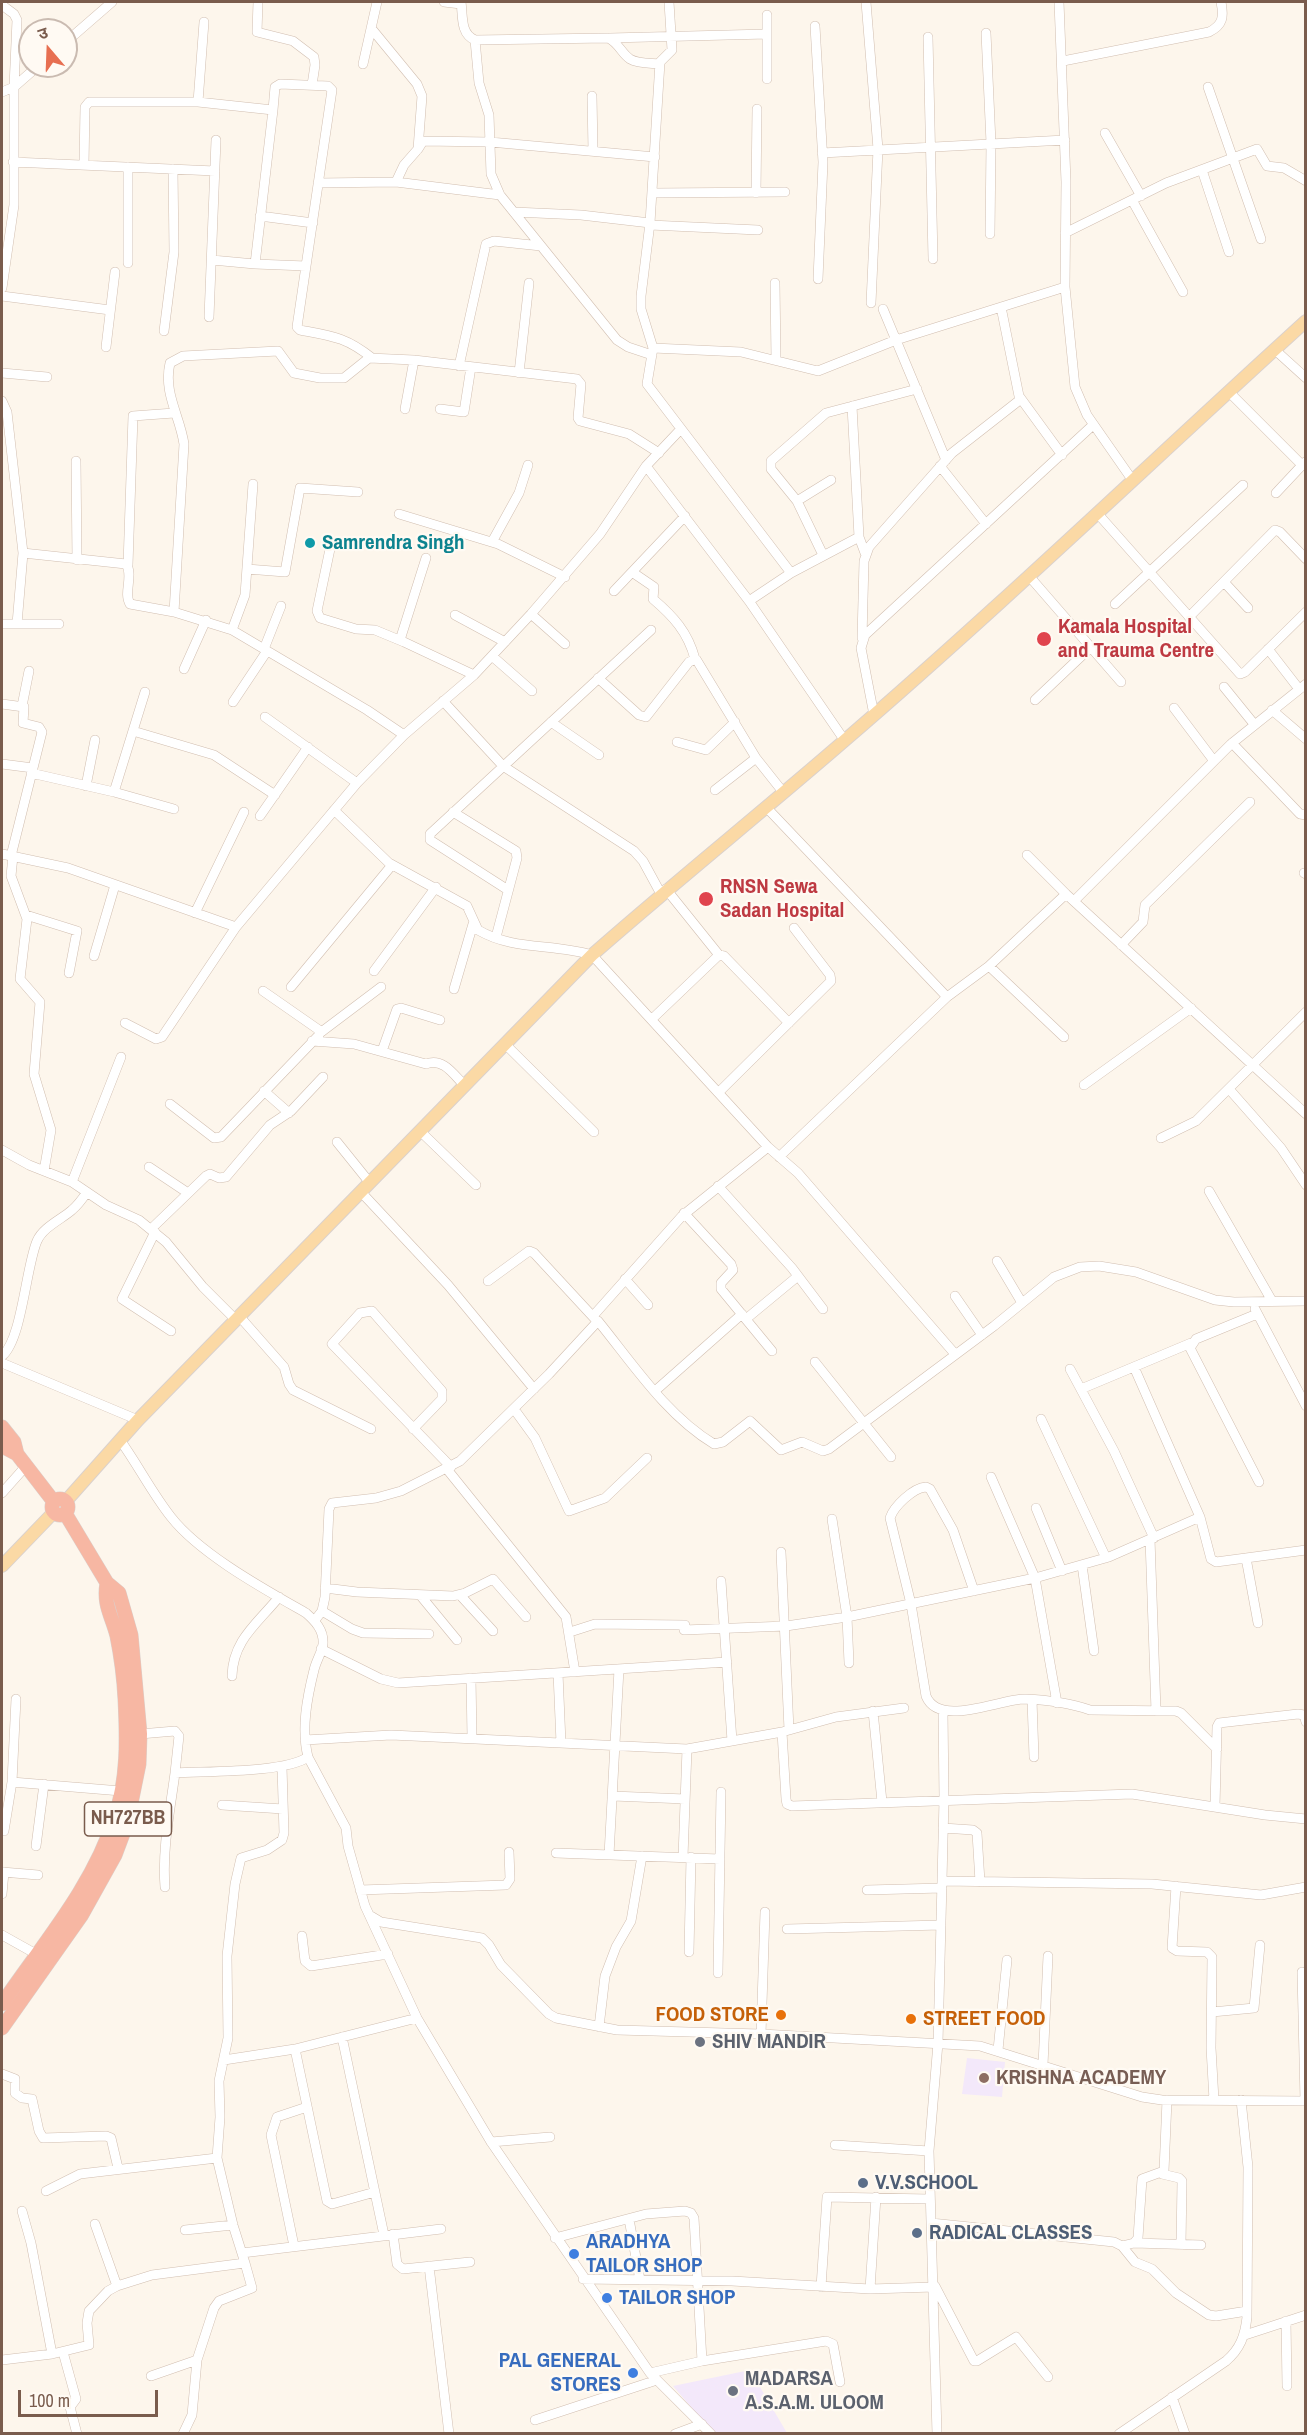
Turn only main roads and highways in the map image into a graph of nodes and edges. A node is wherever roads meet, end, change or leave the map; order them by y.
1 (1305, 321) edge
2 (2, 1427) edge
3 (10, 1453) edge
4 (60, 1507) junction
5 (2, 1566) edge
6 (107, 1583) junction
7 (110, 1847) junction
8 (2, 2004) edge
9 (2, 2028) edge

1 - 4 main road
2 - 3 highway, NH727BB
3 - 4 highway, NH727BB
4 - 5 main road
4 - 6 highway, NH727BB
6 - 7 highway, NH727BB
6 - 7 highway, NH727BB
7 - 8 highway, NH727BB
7 - 9 highway, NH727BB

